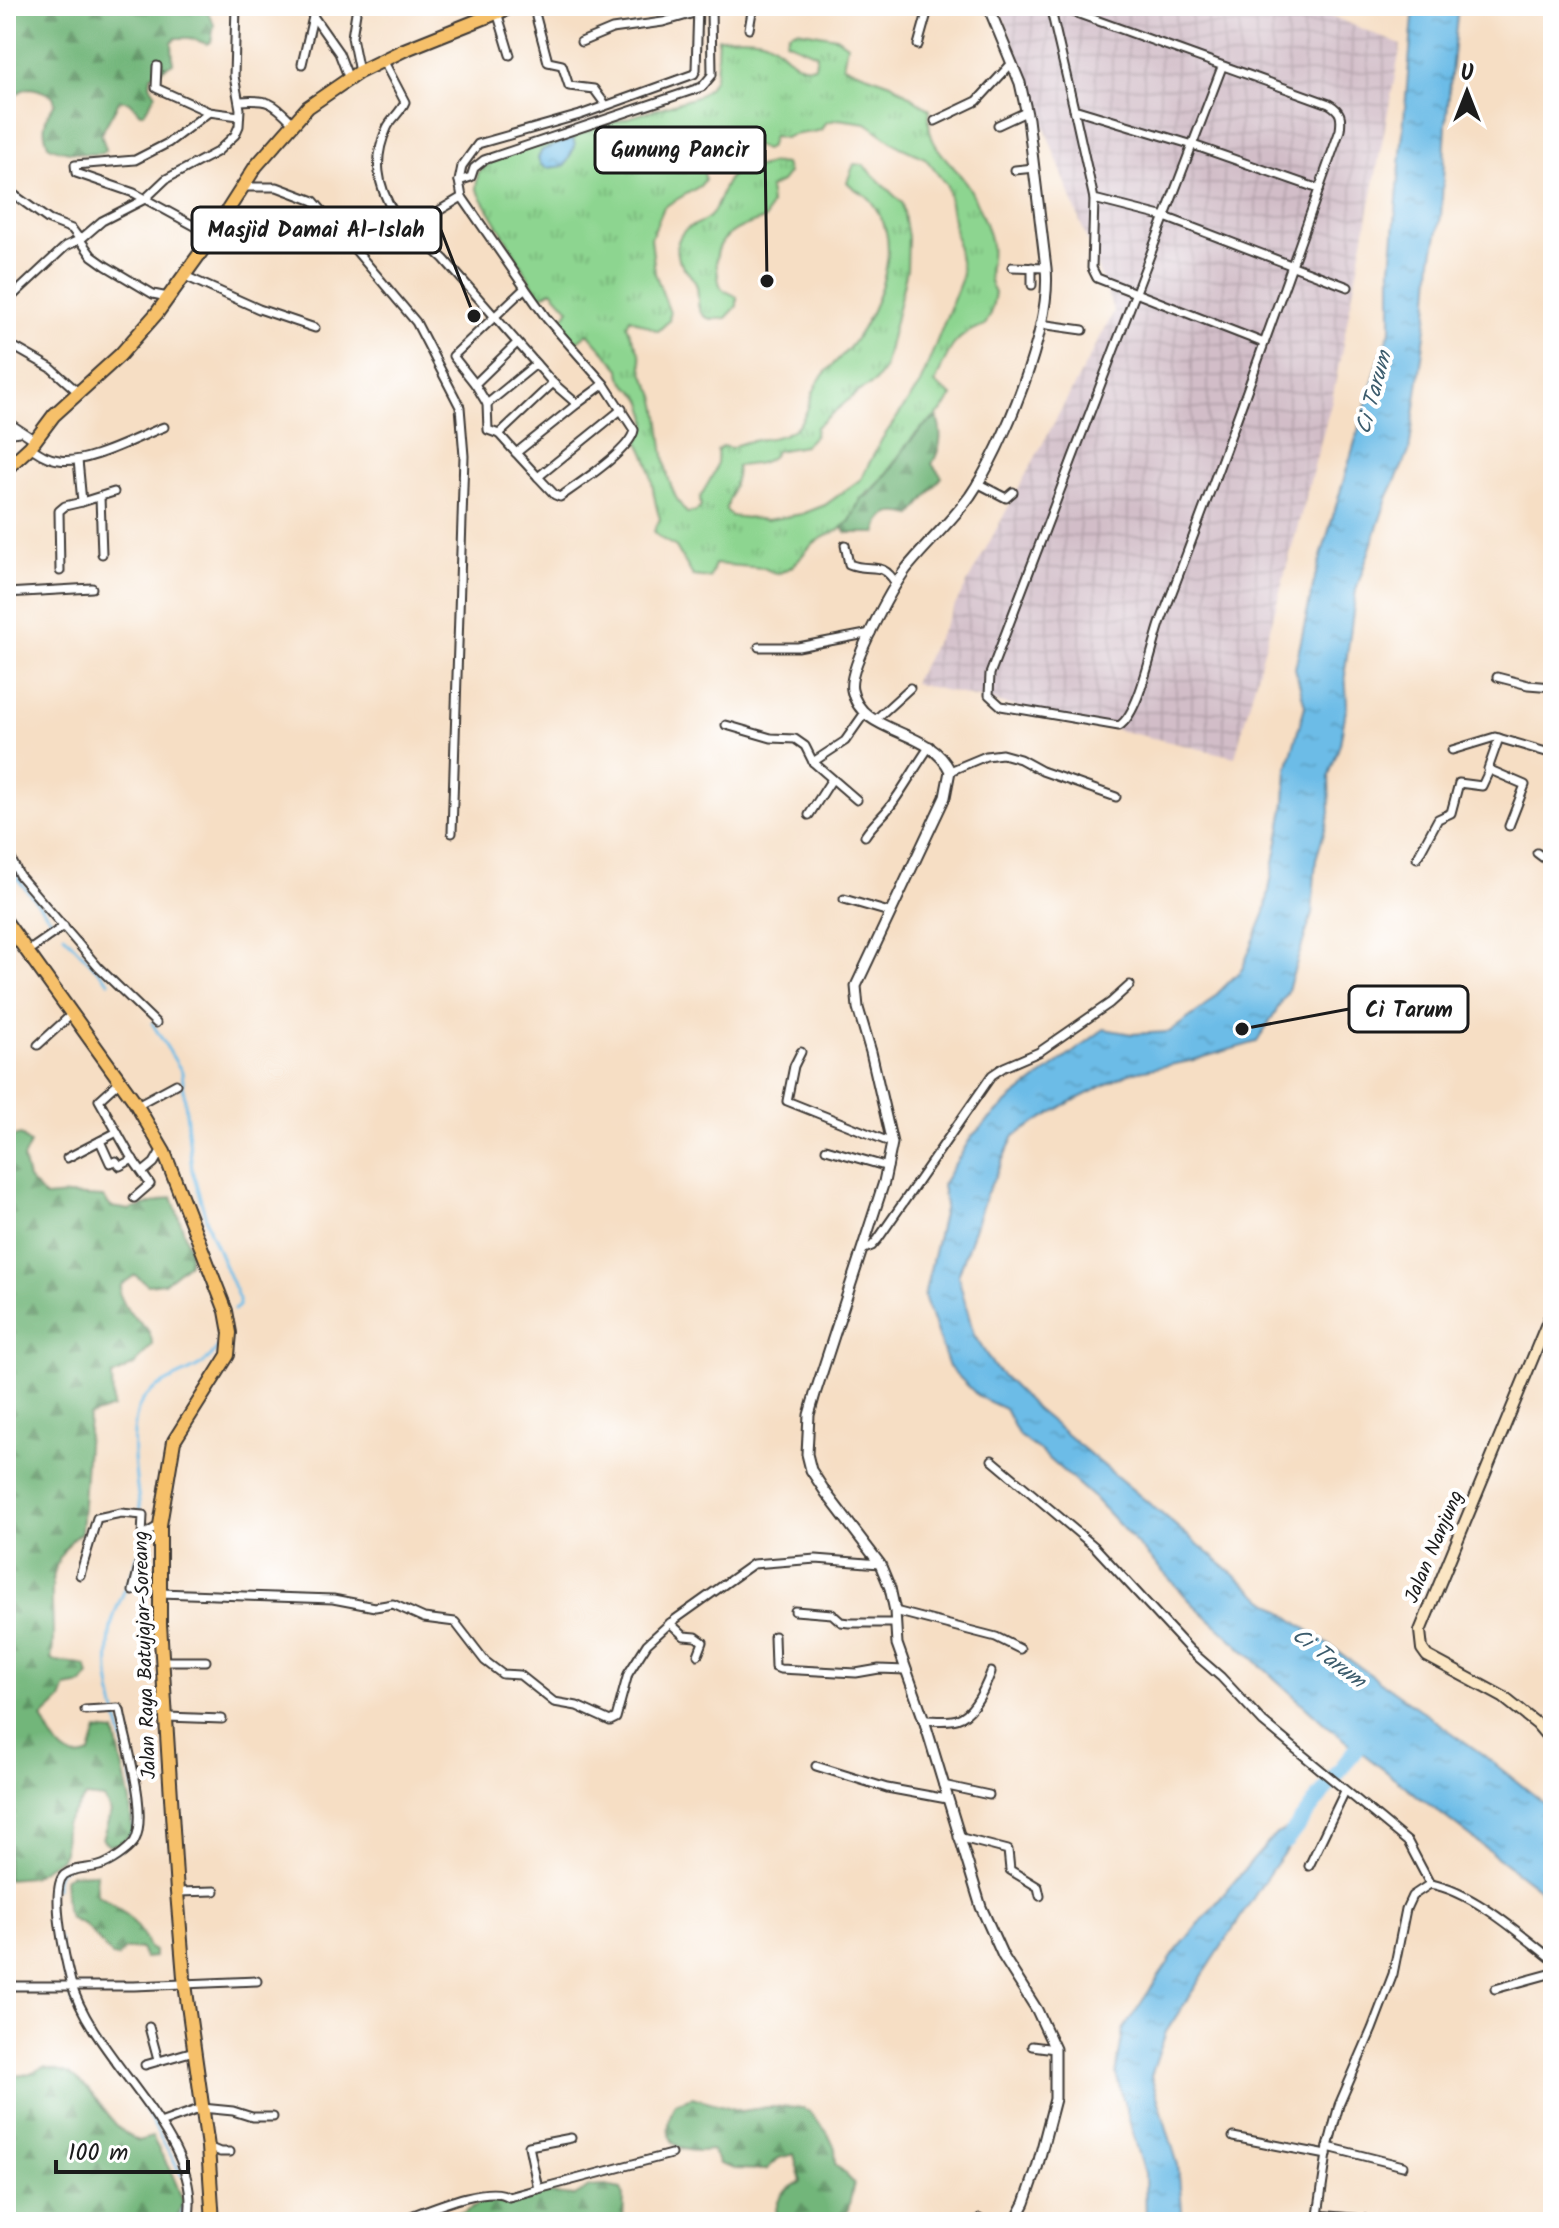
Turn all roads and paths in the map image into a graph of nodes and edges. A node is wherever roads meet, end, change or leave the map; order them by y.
1 (236, 6) edge
2 (306, 6) edge
3 (357, 6) edge
4 (514, 6) edge
5 (711, 6) edge
6 (753, 6) edge
7 (929, 6) edge
8 (988, 6) edge
9 (1050, 6) edge
10 (1057, 6) edge
11 (698, 9) edge
12 (497, 12) junction
13 (313, 17) junction
14 (536, 17) dead end
15 (749, 29) dead end
16 (581, 42) dead end
17 (918, 45) dead end
18 (510, 55) dead end
19 (384, 62) junction
20 (302, 64) dead end
21 (1011, 64) junction
22 (157, 66) dead end
23 (1222, 67) junction
24 (354, 76) junction
25 (240, 101) junction
26 (605, 104) junction
27 (1074, 109) junction
28 (209, 112) junction
29 (1026, 112) junction
30 (239, 116) junction
31 (935, 121) dead end
32 (292, 122) junction
33 (998, 125) dead end
34 (1193, 145) junction
35 (1034, 168) junction
36 (1015, 170) dead end
37 (459, 181) junction
38 (240, 187) junction
39 (6, 189) edge
40 (1319, 189) junction
41 (462, 197) junction
42 (145, 199) junction
43 (1094, 199) junction
44 (1165, 217) junction
45 (410, 228) junction
46 (211, 235) junction
47 (81, 239) junction
48 (1292, 265) junction
49 (1012, 267) dead end
50 (1032, 267) junction
51 (1046, 268) junction
52 (185, 276) junction
53 (1032, 285) dead end
54 (1348, 287) dead end
55 (525, 288) junction
56 (1136, 293) junction
57 (168, 297) junction
58 (6, 302) edge
59 (495, 319) junction
60 (1040, 324) junction
61 (315, 328) dead end
62 (1083, 330) dead end
63 (517, 343) junction
64 (1264, 343) junction
65 (16, 348) dead end
66 (536, 364) junction
67 (553, 383) junction
68 (475, 384) junction
69 (604, 384) junction
70 (80, 394) junction
71 (487, 404) junction
72 (577, 404) junction
73 (622, 409) junction
74 (6, 421) edge
75 (164, 427) dead end
76 (19, 432) junction
77 (6, 434) edge
78 (499, 434) junction
79 (32, 444) junction
80 (516, 453) junction
81 (78, 460) junction
82 (6, 469) edge
83 (538, 477) junction
84 (977, 483) junction
85 (114, 492) dead end
86 (1013, 492) dead end
87 (100, 497) junction
88 (82, 502) junction
89 (845, 545) dead end
90 (102, 554) dead end
91 (60, 571) dead end
92 (896, 584) junction
93 (92, 588) dead end
94 (6, 593) edge
95 (871, 633) junction
96 (759, 647) dead end
97 (1497, 677) dead end
98 (1553, 687) edge
99 (910, 688) dead end
100 (864, 714) junction
101 (875, 720) junction
102 (726, 725) dead end
103 (1499, 738) junction
104 (930, 746) junction
105 (1452, 750) dead end
106 (1553, 754) edge
107 (813, 762) junction
108 (950, 771) junction
109 (1489, 771) junction
110 (832, 779) junction
111 (1116, 797) dead end
112 (857, 800) dead end
113 (809, 815) dead end
114 (1509, 826) dead end
115 (452, 833) dead end
116 (865, 836) dead end
117 (6, 849) edge
118 (1537, 853) dead end
119 (1417, 858) dead end
120 (1553, 865) edge
121 (844, 899) dead end
122 (889, 912) junction
123 (6, 922) edge
124 (64, 926) junction
125 (28, 951) junction
126 (1130, 985) dead end
127 (73, 1014) junction
128 (156, 1023) dead end
129 (38, 1045) dead end
130 (801, 1052) dead end
131 (120, 1081) junction
132 (176, 1084) dead end
133 (137, 1105) junction
134 (117, 1132) junction
135 (100, 1141) junction
136 (892, 1143) junction
137 (162, 1149) junction
138 (826, 1149) dead end
139 (67, 1158) dead end
140 (133, 1159) junction
141 (888, 1167) junction
142 (143, 1172) junction
143 (134, 1198) dead end
144 (862, 1250) junction
145 (1553, 1309) edge
146 (992, 1460) dead end
147 (160, 1525) junction
148 (142, 1536) junction
149 (880, 1564) junction
150 (80, 1575) dead end
151 (133, 1591) dead end
152 (160, 1593) junction
153 (795, 1611) dead end
154 (895, 1611) junction
155 (670, 1623) junction
156 (894, 1623) junction
157 (774, 1636) dead end
158 (1020, 1649) dead end
159 (698, 1655) dead end
160 (162, 1661) junction
161 (206, 1661) dead end
162 (906, 1670) junction
163 (991, 1672) dead end
164 (85, 1710) dead end
165 (167, 1717) junction
166 (222, 1719) dead end
167 (924, 1720) junction
168 (1551, 1740) edge
169 (816, 1766) dead end
170 (943, 1785) junction
171 (1345, 1791) junction
172 (989, 1795) dead end
173 (947, 1799) junction
174 (958, 1837) junction
175 (1309, 1866) dead end
176 (1430, 1884) junction
177 (215, 1891) dead end
178 (177, 1892) junction
179 (1040, 1896) dead end
180 (1553, 1960) edge
181 (1553, 1973) edge
182 (257, 1981) dead end
183 (185, 1982) junction
184 (6, 1986) edge
185 (72, 1986) junction
186 (1495, 1989) dead end
187 (149, 2027) dead end
188 (1032, 2046) dead end
189 (1055, 2049) junction
190 (194, 2051) junction
191 (158, 2060) junction
192 (145, 2065) dead end
193 (202, 2108) junction
194 (273, 2117) dead end
195 (160, 2123) junction
196 (1233, 2137) dead end
197 (571, 2138) dead end
198 (208, 2147) junction
199 (1327, 2151) junction
200 (230, 2152) dead end
201 (671, 2154) dead end
202 (1403, 2166) dead end
203 (538, 2189) junction
204 (1317, 2218) edge
205 (1365, 2219) dead end
206 (188, 2222) edge
207 (213, 2222) edge
208 (395, 2222) edge
209 (1015, 2222) edge

1 - 25 street
2 - 13 street
3 - 24 street
4 - 12 main road
5 - 37 street
6 - 15 street
7 - 17 street
8 - 21 street
9 - 27 street
10 - 23 street
11 - 16 street
11 - 26 street
12 - 18 street
12 - 19 main road
13 - 20 street
13 - 24 street
14 - 26 street
19 - 24 main road
19 - 45 street
21 - 29 street
21 - 31 street
22 - 28 street
23 - 34 street
23 - 40 street
24 - 32 main road
25 - 30 street
25 - 32 street
26 - 37 street
27 - 34 street
27 - 43 street
28 - 30 street
28 - 42 street
29 - 33 street
29 - 35 street
30 - 42 street
32 - 38 main road
34 - 40 street
34 - 44 street
35 - 36 street
35 - 51 street
37 - 41 street
38 - 46 main road
38 - 115 street
39 - 47 street
40 - 48 street
41 - 45 street
41 - 55 street
42 - 46 street
42 - 47 street
43 - 44 street
43 - 56 street
44 - 48 street
44 - 56 street
45 - 59 street
46 - 52 main road
47 - 57 street
47 - 58 street
48 - 54 street
48 - 64 street
49 - 50 street
50 - 51 street
50 - 53 street
51 - 60 street
52 - 57 main road
52 - 61 street
55 - 59 street
55 - 69 street
56 - 64 street
56 - 64 street
57 - 70 main road
59 - 63 street
59 - 68 street
60 - 62 street
60 - 84 street
63 - 66 street
63 - 68 street
65 - 70 street
66 - 67 street
66 - 71 street
67 - 72 street
67 - 78 street
68 - 71 street
69 - 72 street
69 - 73 street
70 - 79 main road
71 - 78 street
72 - 80 street
73 - 83 street
73 - 83 street
74 - 76 street
75 - 81 street
76 - 77 street
76 - 79 street
78 - 80 street
79 - 81 street
79 - 82 main road
80 - 83 street
81 - 88 street
84 - 86 street
84 - 92 street
85 - 87 street
87 - 88 street
87 - 90 street
88 - 91 street
89 - 92 street
92 - 95 street
93 - 94 street
95 - 96 street
95 - 100 street
97 - 98 street
99 - 101 street
100 - 101 street
100 - 107 street
101 - 104 street
102 - 107 street
103 - 105 street
103 - 106 street
103 - 109 street
104 - 108 street
104 - 116 street
107 - 110 street
108 - 111 street
108 - 122 street
109 - 114 street
109 - 119 street
110 - 112 street
110 - 113 street
117 - 124 street
118 - 120 street
121 - 122 street
122 - 136 street
123 - 125 main road, Jalan Raya Batujajar-Soreang
124 - 125 street
124 - 128 street
125 - 127 main road, Jalan Raya Batujajar-Soreang
126 - 144 street
127 - 129 street
127 - 131 main road, Jalan Raya Batujajar-Soreang
130 - 136 street
131 - 133 main road, Jalan Raya Batujajar-Soreang
131 - 134 street
132 - 133 street
133 - 137 main road, Jalan Raya Batujajar-Soreang
134 - 135 street
134 - 140 street
135 - 139 street
135 - 140 street
136 - 141 street
137 - 142 street
137 - 147 main road, Jalan Raya Batujajar-Soreang
138 - 141 street
140 - 142 street
141 - 144 street
142 - 143 street
144 - 149 street
145 - 168 main road, Jalan Nanjung
146 - 171 street
147 - 148 street
147 - 152 main road, Jalan Raya Batujajar-Soreang
148 - 150 street
148 - 151 street
149 - 154 street
149 - 155 street
152 - 155 street
152 - 160 main road, Jalan Raya Batujajar-Soreang
153 - 156 street
154 - 156 street
154 - 158 street
155 - 159 street
156 - 162 street
157 - 162 street
160 - 161 street
160 - 165 main road, Jalan Raya Batujajar-Soreang
162 - 167 street
163 - 167 street
164 - 185 street
165 - 166 street
165 - 178 main road, Jalan Raya Batujajar-Soreang
167 - 170 street
169 - 173 street
170 - 172 street
170 - 173 street
171 - 175 street
171 - 176 street
173 - 174 street
174 - 179 street
174 - 189 street
176 - 180 street
176 - 199 street
177 - 178 street
178 - 183 main road, Jalan Raya Batujajar-Soreang
181 - 186 street
182 - 183 street
183 - 185 street
183 - 190 main road, Jalan Raya Batujajar-Soreang
184 - 185 street
185 - 195 street
187 - 191 street
188 - 189 street
189 - 209 street
190 - 191 street
190 - 193 main road, Jalan Raya Batujajar-Soreang
191 - 192 street
193 - 194 street
193 - 195 street
193 - 198 main road, Jalan Raya Batujajar-Soreang
195 - 206 street
196 - 199 street
197 - 203 street
198 - 200 street
198 - 207 main road, Jalan Raya Batujajar-Soreang
199 - 202 street
199 - 204 street
201 - 203 street
203 - 208 street
204 - 205 street

